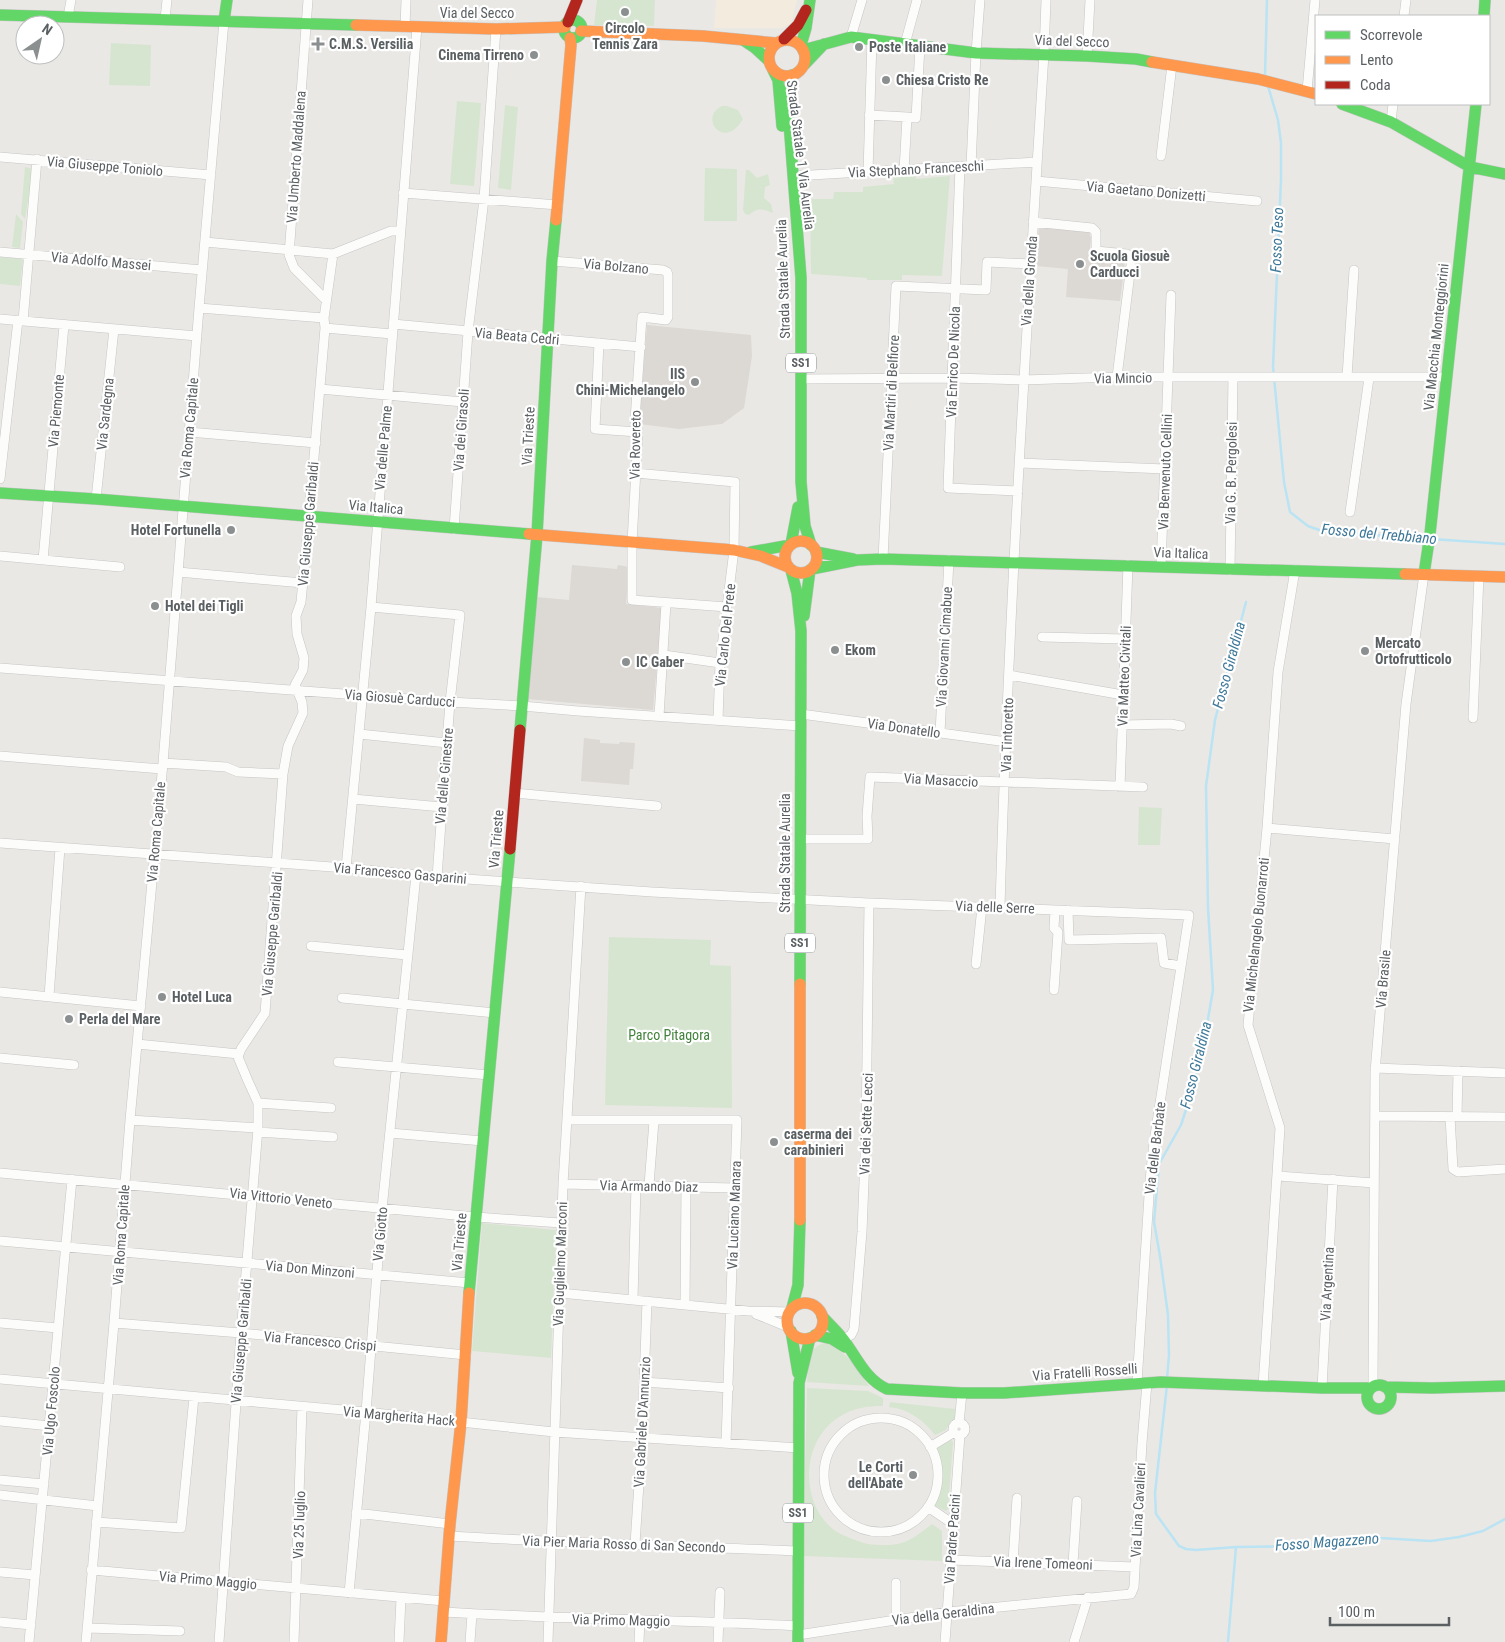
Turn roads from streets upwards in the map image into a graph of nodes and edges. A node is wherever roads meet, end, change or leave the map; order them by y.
1 (71, 0) edge
2 (167, 0) edge
3 (227, 0) edge
4 (308, 0) edge
5 (406, 0) edge
6 (577, 0) edge
7 (581, 0) edge
8 (862, 0) edge
9 (917, 0) edge
10 (980, 0) edge
11 (1046, 0) edge
12 (1090, 0) edge
13 (1316, 0) edge
14 (1406, 0) edge
15 (1485, 0) edge
16 (810, 3) edge
17 (1315, 15) edge
18 (1404, 15) edge
19 (1484, 15) edge
20 (0, 16) edge
21 (68, 17) junction
22 (165, 19) junction
23 (224, 21) junction
24 (307, 23) junction
25 (1315, 23) edge
26 (411, 27) junction
27 (496, 29) junction
28 (571, 29) junction
29 (851, 37) junction
30 (740, 38) junction
31 (872, 40) junction
32 (780, 41) junction
33 (825, 43) junction
34 (905, 44) junction
35 (920, 46) junction
36 (802, 48) junction
37 (976, 53) junction
38 (1044, 54) junction
39 (1087, 56) junction
40 (804, 65) junction
41 (1172, 65) junction
42 (771, 66) junction
43 (792, 75) junction
44 (1312, 93) edge
45 (1345, 105) edge
46 (1393, 105) edge
47 (1476, 105) edge
48 (869, 115) junction
49 (907, 117) junction
50 (1391, 122) junction
51 (1162, 156) dead end
52 (0, 157) edge
53 (37, 159) junction
54 (1037, 162) junction
55 (960, 166) junction
56 (971, 166) junction
57 (1470, 167) junction
58 (904, 170) junction
59 (868, 172) junction
60 (1505, 174) edge
61 (211, 176) junction
62 (794, 176) junction
63 (1036, 181) junction
64 (403, 193) junction
65 (484, 199) junction
66 (1257, 201) dead end
67 (558, 205) junction
68 (1033, 222) junction
69 (400, 231) junction
70 (205, 242) junction
71 (797, 244) junction
72 (289, 250) junction
73 (0, 252) edge
74 (29, 254) junction
75 (333, 254) junction
76 (552, 260) junction
77 (1031, 264) junction
78 (202, 270) junction
79 (1354, 270) dead end
80 (955, 289) junction
81 (1171, 295) dead end
82 (326, 300) junction
83 (199, 308) junction
84 (324, 318) junction
85 (0, 319) edge
86 (20, 321) junction
87 (393, 324) junction
88 (64, 325) junction
89 (325, 328) junction
90 (114, 329) junction
91 (468, 332) junction
92 (392, 334) junction
93 (197, 336) junction
94 (548, 339) junction
95 (599, 343) junction
96 (640, 347) junction
97 (1168, 377) junction
98 (1233, 377) junction
99 (1347, 377) junction
100 (1446, 377) junction
101 (892, 378) junction
102 (952, 378) junction
103 (1117, 378) junction
104 (1370, 378) junction
105 (801, 379) junction
106 (1023, 380) junction
107 (320, 389) junction
108 (388, 395) junction
109 (463, 402) junction
110 (189, 432) junction
111 (638, 432) junction
112 (316, 443) junction
113 (1020, 463) junction
114 (1165, 468) junction
115 (635, 473) junction
116 (0, 479) edge
117 (802, 482) junction
118 (1018, 490) junction
119 (0, 493) edge
120 (48, 497) junction
121 (96, 499) junction
122 (183, 507) junction
123 (1350, 512) dead end
124 (310, 516) junction
125 (376, 522) junction
126 (454, 529) junction
127 (537, 535) junction
128 (632, 543) junction
129 (791, 544) junction
130 (814, 548) junction
131 (734, 550) junction
132 (750, 552) junction
133 (0, 556) edge
134 (883, 559) junction
135 (43, 560) junction
136 (857, 560) junction
137 (949, 560) junction
138 (1014, 562) junction
139 (120, 566) dead end
140 (1128, 566) junction
141 (1161, 567) junction
142 (789, 568) junction
143 (811, 570) junction
144 (1230, 570) junction
145 (1295, 570) junction
146 (178, 572) junction
147 (1424, 574) junction
148 (1479, 576) junction
149 (1505, 576) edge
150 (303, 583) junction
151 (666, 603) junction
152 (371, 607) junction
153 (727, 607) junction
154 (801, 631) junction
155 (1042, 637) dead end
156 (1125, 639) junction
157 (664, 655) junction
158 (720, 663) junction
159 (0, 668) edge
160 (1009, 675) junction
161 (169, 681) junction
162 (297, 690) junction
163 (362, 696) junction
164 (1123, 696) junction
165 (450, 702) junction
166 (522, 706) junction
167 (801, 714) junction
168 (657, 716) junction
169 (1473, 718) dead end
170 (718, 720) junction
171 (1122, 725) junction
172 (801, 726) junction
173 (1181, 726) dead end
174 (940, 733) junction
175 (358, 734) junction
176 (1007, 742) junction
177 (447, 743) junction
178 (0, 756) edge
179 (162, 766) junction
180 (283, 774) junction
181 (1005, 783) junction
182 (1120, 787) junction
183 (1142, 787) dead end
184 (514, 793) junction
185 (353, 799) junction
186 (657, 806) dead end
187 (442, 807) junction
188 (1267, 828) junction
189 (800, 839) junction
190 (1395, 839) junction
191 (0, 843) edge
192 (60, 848) junction
193 (154, 854) junction
194 (277, 863) junction
195 (346, 868) junction
196 (416, 875) junction
197 (437, 877) junction
198 (508, 880) junction
199 (581, 886) junction
200 (801, 900) junction
201 (869, 903) junction
202 (982, 907) junction
203 (1000, 908) junction
204 (1055, 910) junction
205 (1068, 910) junction
206 (1189, 915) joint
207 (311, 946) dead end
208 (407, 955) junction
209 (976, 964) dead end
210 (1180, 966) junction
211 (1054, 990) dead end
212 (0, 992) edge
213 (49, 996) junction
214 (342, 998) dead end
215 (402, 1004) junction
216 (141, 1006) junction
217 (494, 1013) junction
218 (138, 1044) junction
219 (239, 1054) junction
220 (0, 1058) edge
221 (338, 1062) dead end
222 (74, 1065) dead end
223 (396, 1068) junction
224 (1375, 1068) junction
225 (1458, 1071) junction
226 (1505, 1073) edge
227 (489, 1075) junction
228 (258, 1103) junction
229 (331, 1108) dead end
230 (1375, 1116) junction
231 (1454, 1117) junction
232 (1505, 1117) edge
233 (130, 1120) junction
234 (567, 1120) junction
235 (654, 1121) junction
236 (258, 1130) junction
237 (390, 1133) junction
238 (333, 1137) dead end
239 (483, 1141) junction
240 (1505, 1169) edge
241 (0, 1173) edge
242 (1278, 1176) junction
243 (72, 1179) junction
244 (1333, 1179) junction
245 (1374, 1183) junction
246 (125, 1184) junction
247 (563, 1184) junction
248 (636, 1185) junction
249 (649, 1186) junction
250 (686, 1186) junction
251 (734, 1188) junction
252 (253, 1195) junction
253 (382, 1209) junction
254 (476, 1218) junction
255 (561, 1223) junction
256 (0, 1241) edge
257 (67, 1247) junction
258 (120, 1252) junction
259 (800, 1256) junction
260 (247, 1263) junction
261 (376, 1275) junction
262 (470, 1284) junction
263 (560, 1293) junction
264 (633, 1300) junction
265 (647, 1301) junction
266 (685, 1304) junction
267 (813, 1305) junction
268 (731, 1309) junction
269 (791, 1310) junction
270 (748, 1311) junction
271 (822, 1316) junction
272 (0, 1323) edge
273 (114, 1323) junction
274 (58, 1328) junction
275 (789, 1329) junction
276 (241, 1333) junction
277 (813, 1336) junction
278 (843, 1339) junction
279 (371, 1346) junction
280 (466, 1355) junction
281 (854, 1355) junction
282 (0, 1379) edge
283 (644, 1382) junction
284 (800, 1383) junction
285 (1142, 1383) junction
286 (54, 1384) junction
287 (1263, 1386) junction
288 (1505, 1386) edge
289 (1376, 1387) junction
290 (729, 1388) junction
291 (1327, 1388) junction
292 (1432, 1388) junction
293 (108, 1389) junction
294 (962, 1393) junction
295 (194, 1397) junction
296 (1390, 1399) junction
297 (236, 1400) junction
298 (1369, 1404) junction
299 (302, 1407) junction
300 (366, 1412) junction
301 (0, 1421) edge
302 (461, 1422) junction
303 (50, 1426) junction
304 (554, 1432) junction
305 (957, 1434) junction
306 (642, 1438) junction
307 (726, 1444) junction
308 (930, 1447) junction
309 (799, 1448) junction
310 (0, 1480) edge
311 (44, 1484) junction
312 (0, 1495) edge
313 (1017, 1498) dead end
314 (43, 1501) junction
315 (1077, 1501) dead end
316 (98, 1506) junction
317 (928, 1507) junction
318 (356, 1513) junction
319 (96, 1522) junction
320 (450, 1524) junction
321 (953, 1524) junction
322 (449, 1536) junction
323 (550, 1542) junction
324 (635, 1544) junction
325 (798, 1551) junction
326 (951, 1560) junction
327 (1013, 1562) junction
328 (1073, 1564) junction
329 (1135, 1567) junction
330 (91, 1570) junction
331 (0, 1572) edge
332 (35, 1575) junction
333 (223, 1581) junction
334 (896, 1583) dead end
335 (296, 1587) junction
336 (720, 1592) dead end
337 (349, 1593) junction
338 (402, 1598) junction
339 (1088, 1598) junction
340 (444, 1607) junction
341 (948, 1612) junction
342 (472, 1614) junction
343 (549, 1618) junction
344 (640, 1620) junction
345 (896, 1620) junction
346 (0, 1622) edge
347 (719, 1622) junction
348 (31, 1625) junction
349 (87, 1628) junction
350 (180, 1631) dead end
351 (798, 1634) edge
352 (29, 1642) edge
353 (86, 1642) edge
354 (219, 1642) edge
355 (294, 1642) edge
356 (398, 1642) edge
357 (440, 1642) edge
358 (470, 1642) edge
359 (548, 1642) edge
360 (639, 1642) edge
361 (718, 1642) edge
362 (944, 1642) edge
363 (1074, 1642) edge

1 - 21 street
2 - 22 street
3 - 23 street
4 - 24 street, Via Umberto Maddalena
5 - 26 street, Via delle Palme
6 - 28 street, Via Trieste
7 - 28 street, Via Trieste
8 - 29 street
9 - 34 street
10 - 37 street
11 - 38 street, Via della Gronda
12 - 39 street
13 - 17 street
14 - 18 street
15 - 19 street
16 - 32 street
16 - 36 street
20 - 21 street, Via del Secco
21 - 22 street, Via del Secco
22 - 23 street, Via del Secco
23 - 24 street, Via del Secco
23 - 61 street, Via Roma Capitale
24 - 26 street, Via del Secco
24 - 72 street, Via Umberto Maddalena
25 - 44 street
26 - 27 street, Via del Secco
26 - 64 street, Via delle Palme
27 - 28 street, Via del Secco
27 - 65 street, Via dei Girasoli
28 - 30 street, Via del Secco
28 - 67 street, Via Trieste
29 - 31 street, Via del Secco
29 - 33 street, Via del Secco
30 - 32 street, Via del Secco
30 - 42 street
31 - 34 street, Via del Secco
31 - 48 street
32 - 36 street
32 - 42 street
33 - 36 street, Via del Secco
33 - 40 street
34 - 35 street, Via del Secco
35 - 37 street, Via del Secco
35 - 49 street
36 - 40 street
37 - 38 street, Via del Secco
37 - 56 street
38 - 39 street, Via del Secco
38 - 54 street, Via della Gronda
39 - 41 street, Via del Secco
40 - 43 street
41 - 44 street, Via del Secco
41 - 51 street
42 - 43 street
42 - 71 street, Strada Statale 1 Via Aurelia / SS1
43 - 62 street, Strada Statale Aurelia / SS1
45 - 50 street
46 - 50 street
47 - 57 street, Via Macchia Monteggiorini
48 - 49 street
48 - 59 street
49 - 58 street
50 - 57 street
52 - 53 street, Via Giuseppe Toniolo
53 - 61 street, Via Giuseppe Toniolo
53 - 74 street
54 - 56 street, Via Stephano Franceschi
54 - 63 street, Via della Gronda
55 - 56 street, Via Stephano Franceschi
55 - 58 street, Via Stephano Franceschi
55 - 80 street, Via Enrico De Nicola
57 - 60 street
57 - 100 street, Via Macchia Monteggiorini
58 - 59 street, Via Stephano Franceschi
59 - 62 street, Via Stephano Franceschi
61 - 70 street, Via Roma Capitale
62 - 71 street, Strada Statale Aurelia / SS1
63 - 66 street, Via Gaetano Donizetti
63 - 68 street, Via della Gronda
64 - 65 street
64 - 69 street, Via delle Palme
65 - 67 street
65 - 91 street, Via dei Girasoli
67 - 76 street, Via Trieste
68 - 77 street, Via della Gronda
68 - 103 street
69 - 75 street
69 - 87 street, Via delle Palme
70 - 72 street
70 - 78 street, Via Roma Capitale
71 - 105 street, Strada Statale Aurelia / SS1
72 - 75 street
72 - 82 street, Via Umberto Maddalena
73 - 74 street, Via Adolfo Massei
74 - 78 street, Via Adolfo Massei
74 - 86 street
75 - 82 street, Via Giuseppe Garibaldi
76 - 94 street, Via Trieste
76 - 96 street, Via Bolzano
77 - 80 street
77 - 106 street, Via della Gronda
78 - 83 street, Via Roma Capitale
79 - 99 street
80 - 101 street, Via Martiri di Belfiore
80 - 102 street, Via Enrico De Nicola
81 - 97 street, Via Benvenuto Cellini
82 - 84 street, Via Giuseppe Garibaldi
83 - 84 street
83 - 93 street, Via Roma Capitale
84 - 89 street, Via Giuseppe Garibaldi
85 - 86 street
86 - 88 street
86 - 116 street
87 - 91 street, Via Beata Cedri
87 - 92 street, Via delle Palme
88 - 90 street
88 - 120 street, Via Piemonte
89 - 92 street
89 - 107 street, Via Giuseppe Garibaldi
90 - 93 street
90 - 121 street, Via Sardegna
91 - 94 street, Via Beata Cedri
91 - 109 street, Via dei Girasoli
92 - 108 street, Via delle Palme
93 - 110 street, Via Roma Capitale
94 - 95 street, Via Beata Cedri
94 - 127 street, Via Trieste
95 - 96 street, Via Beata Cedri
95 - 111 street
96 - 111 street, Via Rovereto
97 - 98 street, Via Mincio
97 - 103 street, Via Mincio
97 - 114 street, Via Benvenuto Cellini
98 - 99 street, Via Mincio
98 - 144 street, Via G. B. Pergolesi
99 - 104 street, Via Mincio
100 - 104 street, Via Mincio
100 - 147 street, Via Macchia Monteggiorini
101 - 102 street, Via Mincio
101 - 105 street, Via Mincio
101 - 134 street, Via Martiri di Belfiore
102 - 106 street, Via Mincio
102 - 118 street, Via Enrico De Nicola
103 - 106 street, Via Mincio
104 - 123 street
105 - 117 street, Strada Statale Aurelia / SS1
106 - 113 street, Via della Gronda
107 - 108 street
107 - 112 street, Via Giuseppe Garibaldi
108 - 109 street
108 - 125 street, Via delle Palme
109 - 126 street, Via dei Girasoli
110 - 112 street
110 - 122 street, Via Roma Capitale
111 - 115 street, Via Rovereto
112 - 124 street, Via Giuseppe Garibaldi
113 - 114 street
113 - 118 street, Via della Gronda
114 - 141 street, Via Benvenuto Cellini
115 - 128 street, Via Rovereto
115 - 131 street, Via Carlo Del Prete
117 - 129 street, Strada Statale Aurelia / SS1
117 - 130 street, Strada Statale Aurelia / SS1
118 - 138 street, Via della Gronda
119 - 120 street, Via Italica
120 - 121 street, Via Italica
120 - 135 street
121 - 122 street, Via Italica
122 - 124 street, Via Italica
122 - 146 street, Via Roma Capitale
124 - 125 street, Via Italica
124 - 150 street, Via Giuseppe Garibaldi
125 - 126 street, Via Italica
125 - 152 street, Via delle Palme
126 - 127 street, Via Italica
127 - 128 street, Via Italica
127 - 166 street, Via Trieste
128 - 131 street, Via Italica
128 - 151 street, Via Rovereto
129 - 130 street
129 - 132 street, Via Italica
129 - 142 street
130 - 136 street, Via Italica
130 - 143 street
131 - 132 street, Via Italica
131 - 153 street, Via Carlo Del Prete
132 - 142 street, Via Italica
133 - 135 street
134 - 136 street, Via Italica
134 - 137 street, Via Italica
135 - 139 street
136 - 143 street, Via Italica
137 - 138 street, Via Italica
137 - 174 street, Via Giovanni Cimabue
138 - 140 street, Via Italica
138 - 160 street, Via Tintoretto
140 - 141 street, Via Italica
140 - 156 street, Via Matteo Civitali
141 - 144 street, Via Italica
142 - 143 street
142 - 154 street, Strada Statale Aurelia / SS1
143 - 154 street, Strada Statale Aurelia / SS1
144 - 145 street, Via Italica
145 - 147 street, Via Italica
145 - 188 street, Via Michelangelo Buonarroti
146 - 150 street
146 - 161 street, Via Roma Capitale
147 - 148 street, Via Italica
147 - 190 street, Via Brasile
148 - 149 street, Via Italica
148 - 169 street
150 - 162 street, Via Giuseppe Garibaldi
151 - 153 street
151 - 157 street
152 - 163 street, Via delle Palme
152 - 165 street, Via delle Ginestre
153 - 158 street, Via Carlo Del Prete
154 - 167 street, Strada Statale Aurelia / SS1
155 - 156 street
156 - 164 street, Via Matteo Civitali
157 - 158 street
157 - 168 street
158 - 170 street, Via Carlo Del Prete
159 - 161 street, Via Giosuè Carducci
160 - 164 street
160 - 176 street, Via Tintoretto
161 - 162 street, Via Giosuè Carducci
161 - 179 street, Via Roma Capitale
162 - 163 street, Via Giosuè Carducci
162 - 180 street, Via Giuseppe Garibaldi
163 - 165 street, Via Giosuè Carducci
163 - 175 street, Via delle Palme
164 - 171 street, Via Matteo Civitali
165 - 166 street, Via Giosuè Carducci
165 - 177 street, Via delle Ginestre
166 - 168 street, Via Giosuè Carducci
166 - 184 street, Via Trieste
167 - 172 street, Strada Statale Aurelia / SS1
167 - 174 street, Via Donatello
168 - 170 street, Via Giosuè Carducci
170 - 172 street, Via Giosuè Carducci
171 - 173 street
171 - 182 street, Via Matteo Civitali
172 - 189 street, Strada Statale Aurelia / SS1
174 - 176 street, Via Donatello
175 - 177 street
175 - 185 street, Via delle Palme
176 - 181 street, Via Tintoretto
177 - 187 street, Via delle Ginestre
178 - 179 street
179 - 180 street
179 - 193 street, Via Roma Capitale
180 - 194 street, Via Giuseppe Garibaldi
181 - 182 street, Via Masaccio
181 - 189 street, Via Masaccio
181 - 203 street, Via Tintoretto
182 - 183 street, Via Masaccio
184 - 186 street
184 - 198 street, Via Trieste
185 - 187 street
185 - 195 street, Via delle Palme
187 - 197 street, Via delle Ginestre
188 - 190 street
188 - 242 street, Via Michelangelo Buonarroti
189 - 200 street, Strada Statale Aurelia / SS1
190 - 224 street, Via Brasile
191 - 192 street, Via Francesco Gasparini
192 - 193 street, Via Francesco Gasparini
192 - 213 street
193 - 194 street, Via Francesco Gasparini
193 - 216 street, Via Roma Capitale
194 - 195 street, Via Francesco Gasparini
194 - 219 street, Via Giuseppe Garibaldi
195 - 196 street, Via Francesco Gasparini
196 - 197 street, Via Francesco Gasparini
196 - 208 street, Via Giotto
197 - 198 street, Via Francesco Gasparini
198 - 199 street, Via Francesco Gasparini
198 - 217 street, Via Trieste
199 - 200 street, Via Francesco Gasparini
199 - 234 street, Via Guglielmo Marconi
200 - 201 street, Via delle Serre
200 - 259 street, Strada Statale Aurelia / SS1
201 - 202 street, Via delle Serre
201 - 278 street, Via dei Sette Lecci
202 - 203 street, Via delle Serre
202 - 209 street
203 - 204 street, Via delle Serre
204 - 205 street, Via delle Serre
204 - 211 street
205 - 206 street, Via delle Serre
205 - 210 street
206 - 210 street, Via delle Barbate
207 - 208 street
208 - 215 street, Via Giotto
210 - 285 street, Via delle Barbate
212 - 213 street
213 - 216 street
214 - 215 street
215 - 217 street
215 - 223 street, Via Giotto
216 - 218 street, Via Roma Capitale
217 - 227 street, Via Trieste
218 - 219 street
218 - 233 street, Via Roma Capitale
219 - 228 street, Via Giuseppe Garibaldi
220 - 222 street
221 - 223 street
223 - 227 street
223 - 237 street, Via Giotto
224 - 225 street
224 - 230 street, Via Brasile
225 - 226 street
225 - 231 street
227 - 239 street, Via Trieste
228 - 229 street
228 - 236 street, Via Giuseppe Garibaldi
230 - 231 street
230 - 245 street, Via Brasile
231 - 232 street
231 - 240 street
233 - 236 street
233 - 246 street, Via Roma Capitale
234 - 235 street
234 - 247 street, Via Guglielmo Marconi
235 - 249 street
235 - 251 street, Via Luciano Manara
236 - 238 street
236 - 252 street, Via Giuseppe Garibaldi
237 - 239 street
237 - 253 street, Via Giotto
239 - 254 street, Via Trieste
241 - 243 street, Via Vittorio Veneto
242 - 244 street
242 - 287 street, Via Michelangelo Buonarroti
243 - 246 street, Via Vittorio Veneto
243 - 257 street, Via Ugo Foscolo
244 - 245 street
244 - 291 street, Via Argentina
245 - 289 street, Via Brasile
246 - 252 street, Via Vittorio Veneto
246 - 258 street, Via Roma Capitale
247 - 248 street, Via Armando Diaz
247 - 255 street, Via Guglielmo Marconi
248 - 249 street, Via Armando Diaz
248 - 264 street
249 - 250 street, Via Armando Diaz
250 - 251 street, Via Armando Diaz
250 - 266 street
251 - 268 street, Via Luciano Manara
252 - 253 street, Via Vittorio Veneto
252 - 260 street, Via Giuseppe Garibaldi
253 - 254 street, Via Vittorio Veneto
253 - 261 street, Via Giotto
254 - 255 street, Via Vittorio Veneto
254 - 262 street, Via Trieste
255 - 263 street, Via Guglielmo Marconi
256 - 257 street, Via Don Minzoni
257 - 258 street, Via Don Minzoni
257 - 274 street, Via Ugo Foscolo
258 - 260 street, Via Don Minzoni
258 - 273 street, Via Roma Capitale
259 - 267 street, Strada Statale Aurelia / SS1
259 - 269 street, Strada Statale Aurelia / SS1
260 - 261 street, Via Don Minzoni
260 - 276 street, Via Giuseppe Garibaldi
261 - 262 street, Via Don Minzoni
261 - 279 street, Via Giotto
262 - 280 street, Via Trieste
263 - 264 street
263 - 304 street, Via Guglielmo Marconi
264 - 265 street
265 - 266 street
265 - 283 street, Via Gabriele D'Annunzio
266 - 268 street
267 - 269 street
267 - 271 street, SS1
268 - 270 street
268 - 290 street, Via Luciano Manara
269 - 270 street
269 - 275 street, SS1
270 - 275 street
271 - 277 street, SS1
271 - 278 street, Via Fratelli Rosselli
272 - 274 street
273 - 276 street, Via Francesco Crispi
273 - 293 street, Via Roma Capitale
274 - 286 street, Via Ugo Foscolo
275 - 277 street
275 - 284 street, SS1
276 - 279 street, Via Francesco Crispi
276 - 297 street, Via Giuseppe Garibaldi
277 - 281 street, Via Fratelli Rosselli
277 - 284 street, SS1
278 - 281 street, Via Fratelli Rosselli
279 - 280 street, Via Francesco Crispi
279 - 300 street, Via Giotto
280 - 302 street, Via Trieste
281 - 294 street, Via Fratelli Rosselli
282 - 286 street, Via Margherita Hack
283 - 290 street
283 - 306 street, Via Gabriele D'Annunzio
284 - 309 street, SS1
285 - 287 street, Via Fratelli Rosselli
285 - 294 street, Via Fratelli Rosselli
285 - 329 street, Via Lina Cavalieri
286 - 293 street, Via Margherita Hack
286 - 303 street, Via Ugo Foscolo
287 - 291 street, Via Fratelli Rosselli
288 - 292 street
289 - 291 street, Via Fratelli Rosselli
289 - 292 street
289 - 296 street
289 - 298 street
290 - 307 street, Via Luciano Manara
291 - 298 street
292 - 296 street
293 - 295 street, Via Margherita Hack
293 - 316 street, Via Roma Capitale
294 - 305 street, Via Padre Pacini
295 - 297 street, Via Margherita Hack
295 - 319 street
296 - 298 street
297 - 299 street, Via Margherita Hack
297 - 333 street, Via Giuseppe Garibaldi
299 - 300 street, Via Margherita Hack
299 - 335 street, Via 25 luglio
300 - 302 street, Via Margherita Hack
300 - 318 street, Via Giotto
301 - 303 street
302 - 304 street, Via Margherita Hack
302 - 320 street, Via Trieste
303 - 311 street, Via Ugo Foscolo
304 - 306 street, Via Margherita Hack
304 - 323 street, Via Guglielmo Marconi
305 - 308 street
305 - 321 street, Via Padre Pacini
306 - 307 street, Via Margherita Hack
306 - 324 street, Via Gabriele D'Annunzio
307 - 309 street, Via Margherita Hack
308 - 317 street
308 - 317 street
309 - 325 street, SS1
310 - 311 street
311 - 314 street, Via Ugo Foscolo
312 - 314 street
313 - 327 street
314 - 316 street
314 - 332 street, Via Ugo Foscolo
315 - 328 street
316 - 319 street, Via Roma Capitale
317 - 321 street
318 - 320 street
318 - 337 street, Via Giotto
319 - 330 street, Via Roma Capitale
320 - 322 street, Via Trieste
321 - 326 street, Via Padre Pacini
322 - 323 street, Via Pier Maria Rosso di San Secondo
322 - 340 street, Via Trieste
323 - 324 street, Via Pier Maria Rosso di San Secondo
323 - 343 street, Via Guglielmo Marconi
324 - 325 street, Via Pier Maria Rosso di San Secondo
325 - 351 street, SS1
326 - 327 street, Via Irene Tomeoni
326 - 341 street, Via Padre Pacini
327 - 328 street, Via Irene Tomeoni
328 - 329 street, Via Irene Tomeoni
329 - 339 street, Via Lina Cavalieri
330 - 333 street, Via Primo Maggio
330 - 349 street, Via Roma Capitale
331 - 332 street
332 - 348 street, Via Ugo Foscolo
333 - 335 street, Via Primo Maggio
333 - 354 street, Via Giuseppe Garibaldi
334 - 345 street
335 - 337 street, Via Primo Maggio
335 - 355 street, Via 25 luglio
336 - 347 street
337 - 338 street, Via Primo Maggio
338 - 340 street, Via Primo Maggio
338 - 356 street
339 - 341 street, Via della Geraldina
339 - 363 street
340 - 342 street, Via Primo Maggio
340 - 357 street, Via Trieste
341 - 345 street, Via della Geraldina
341 - 362 street, Via Padre Pacini
342 - 343 street, Via Primo Maggio
342 - 358 street
343 - 344 street, Via Primo Maggio
343 - 359 street, Via Guglielmo Marconi
344 - 347 street, Via Primo Maggio
344 - 360 street
345 - 351 street, Via della Geraldina
346 - 348 street
347 - 351 street, Via Primo Maggio
347 - 361 street
348 - 352 street, Via Ugo Foscolo
349 - 350 street
349 - 353 street, Via Roma Capitale

